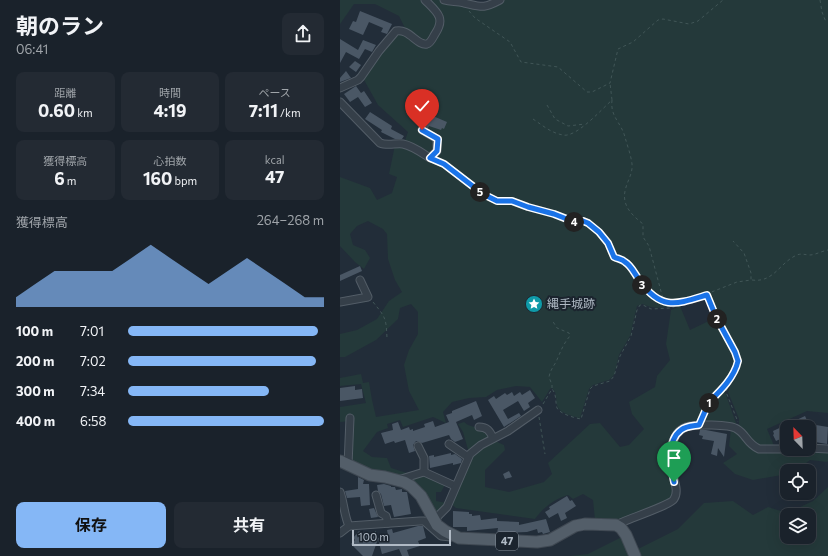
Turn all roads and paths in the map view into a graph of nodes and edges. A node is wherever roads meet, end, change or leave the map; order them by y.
1 (425, 0) edge
2 (444, 0) edge
3 (500, 0) edge
4 (724, 0) edge
5 (820, 0) edge
6 (460, 1) edge
7 (826, 22) dead end
8 (610, 83) junction
9 (340, 88) edge
10 (612, 100) junction
11 (340, 102) edge
12 (547, 105) dead end
13 (533, 119) dead end
14 (585, 124) junction
15 (422, 130) dead end
16 (430, 158) junction
17 (733, 241) dead end
18 (828, 250) edge
19 (360, 280) dead end
20 (751, 280) junction
21 (707, 295) junction
22 (368, 297) junction
23 (663, 300) junction
24 (688, 300) junction
25 (340, 302) edge
26 (552, 320) dead end
27 (387, 338) dead end
28 (733, 373) junction
29 (552, 389) junction
30 (538, 410) junction
31 (350, 418) dead end
32 (699, 425) junction
33 (479, 427) dead end
34 (737, 428) junction
35 (493, 438) junction
36 (449, 444) dead end
37 (418, 446) dead end
38 (816, 448) edge
39 (828, 449) edge
40 (780, 450) edge
41 (545, 454) dead end
42 (468, 457) junction
43 (344, 463) edge
44 (424, 472) junction
45 (398, 480) junction
46 (455, 486) junction
47 (340, 492) edge
48 (376, 495) dead end
49 (434, 520) junction
50 (388, 522) junction
51 (616, 524) junction
52 (349, 526) junction
53 (340, 534) edge
54 (459, 538) junction
55 (635, 556) edge

1 - 9 street
2 - 6 street
3 - 6 street
4 - 8 path
5 - 7 path
6 - 8 path
8 - 10 path
10 - 14 path
10 - 23 path
11 - 16 street
12 - 14 path
13 - 14 path
15 - 16 street
16 - 23 path
17 - 20 path
18 - 20 path
19 - 22 street
20 - 21 path
21 - 24 path
21 - 28 path
22 - 25 street
22 - 27 path
23 - 24 path
24 - 29 path
26 - 29 path
28 - 32 path
28 - 34 path
29 - 30 path
30 - 35 street
30 - 41 path
31 - 43 street
32 - 34 street
32 - 51 street
33 - 35 street
34 - 40 street
35 - 42 street
36 - 42 street
37 - 44 street
38 - 39 street
42 - 46 street
43 - 45 main road, 47
44 - 45 street
44 - 46 street
45 - 49 main road, 47
46 - 49 street
47 - 52 street
48 - 50 street
49 - 54 main road, 47
50 - 52 street
50 - 54 street
51 - 54 main road, 47
51 - 55 main road
52 - 53 street

